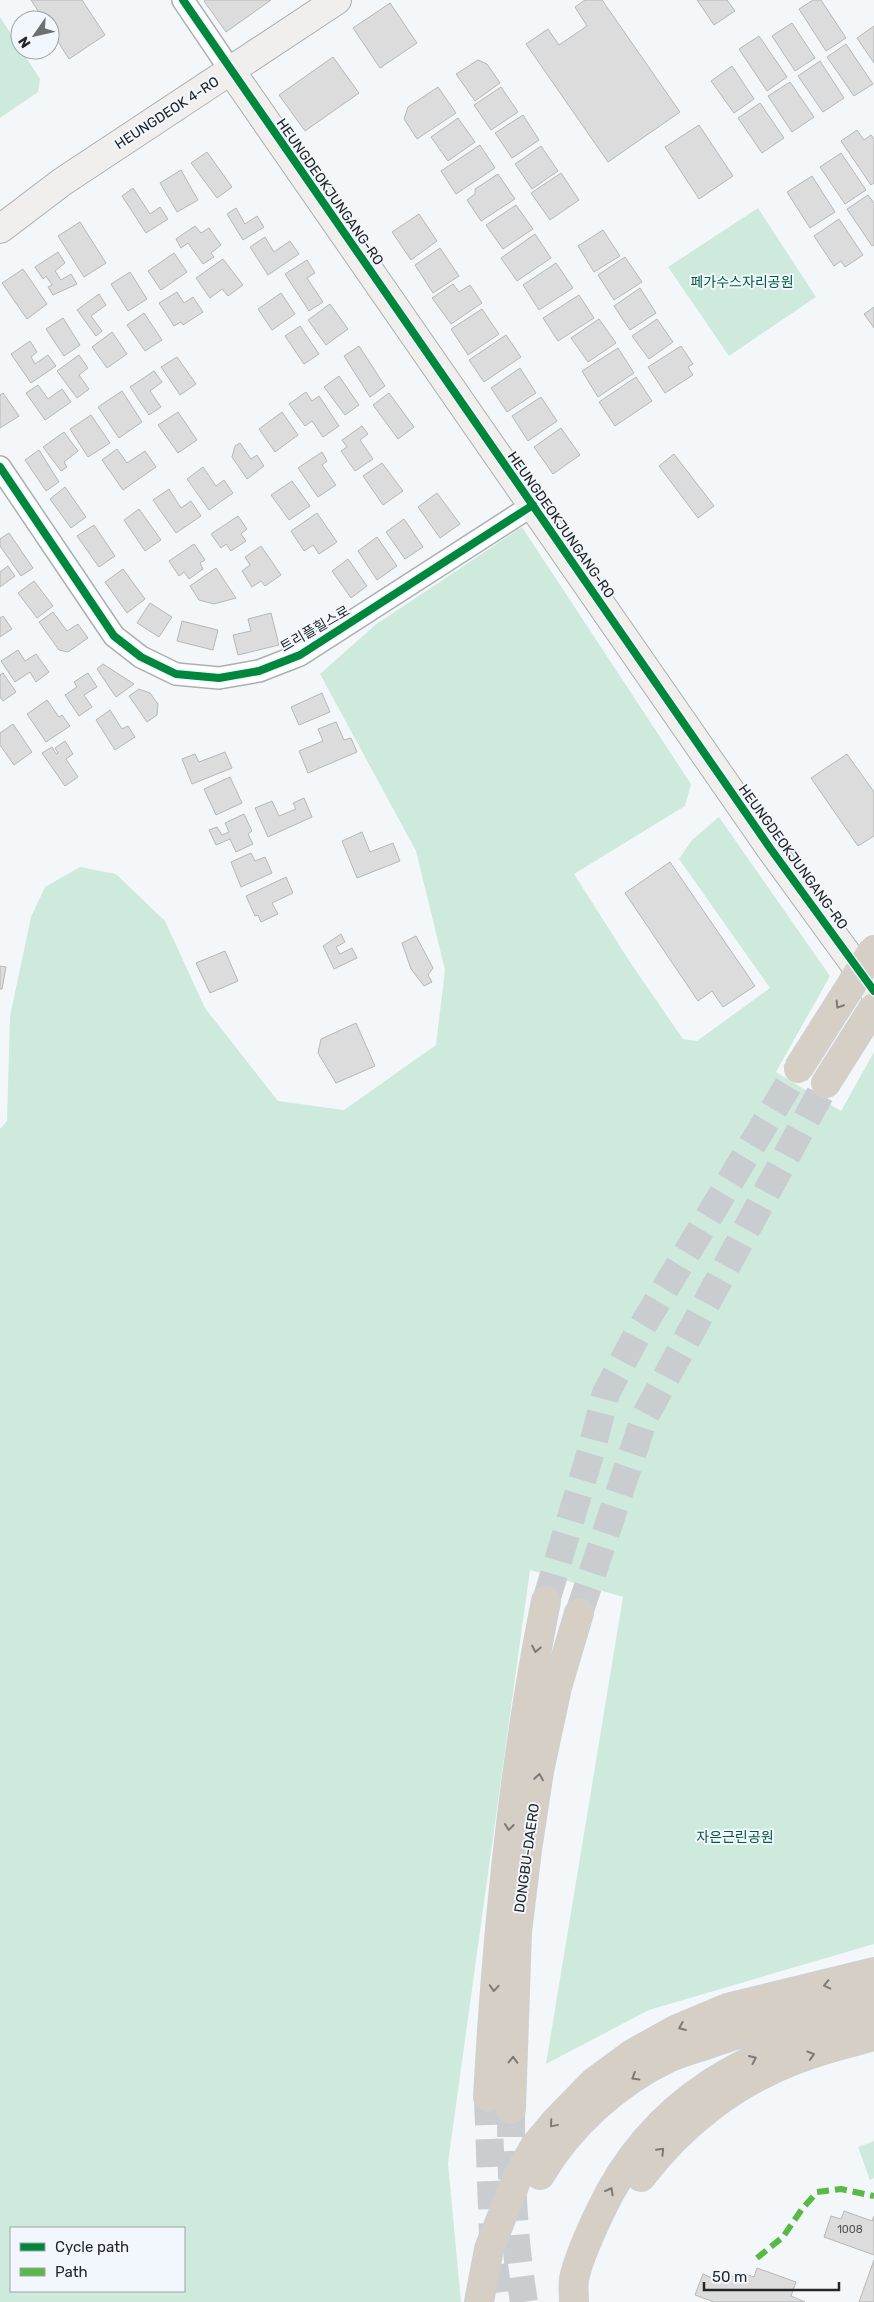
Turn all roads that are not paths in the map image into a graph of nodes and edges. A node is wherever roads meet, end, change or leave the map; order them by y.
1 (183, 0) edge
2 (337, 0) edge
3 (231, 71) junction
4 (0, 229) edge
5 (0, 467) edge
6 (532, 505) junction
7 (874, 949) edge
8 (874, 991) edge
9 (874, 1007) edge
10 (798, 1069) tunnel mouth
11 (826, 1083) tunnel mouth
12 (546, 1601) tunnel mouth
13 (579, 1613) tunnel mouth
14 (871, 2006) edge
15 (479, 2302) edge
16 (490, 2302) edge
17 (574, 2302) edge
18 (583, 2302) edge

1 - 3 street
2 - 3 street, HEUNGDEOK 4-RO
3 - 4 street, HEUNGDEOK 4-RO
3 - 6 street, HEUNGDEOKJUNGANG-RO
5 - 6 street, 트리플힐스로
6 - 8 street, HEUNGDEOKJUNGANG-RO
7 -> 10 highway, bridge
9 - 11 highway
12 -> 13 highway, DONGBU-DAERO
14 -> 15 highway
14 -> 16 highway
17 -> 14 highway
18 -> 14 highway

